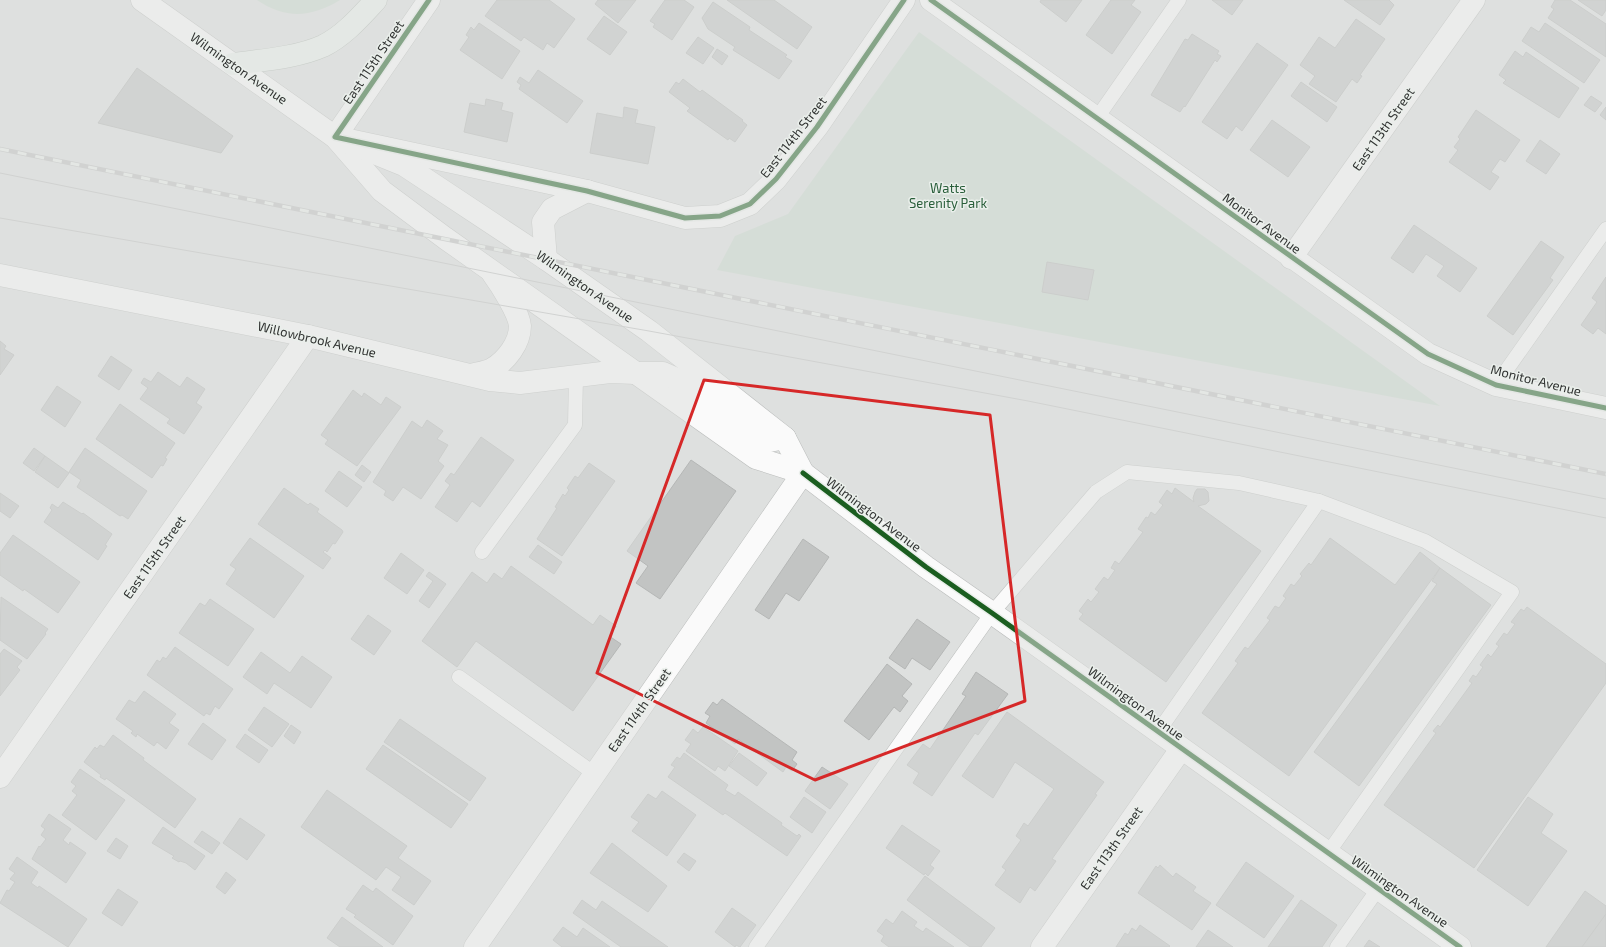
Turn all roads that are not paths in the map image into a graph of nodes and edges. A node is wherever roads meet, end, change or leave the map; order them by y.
1 (142, 0) edge
2 (376, 0) edge
3 (429, 0) edge
4 (904, 0) edge
5 (931, 0) edge
6 (1179, 0) edge
7 (1474, 0) edge
8 (233, 64) junction
9 (1097, 118) junction
10 (335, 137) junction
11 (587, 191) junction
12 (1606, 229) edge
13 (1291, 258) junction
14 (546, 259) junction
15 (494, 274) junction
16 (0, 275) edge
17 (308, 336) junction
18 (636, 373) junction
19 (471, 375) junction
20 (576, 376) junction
21 (1496, 385) junction
22 (1606, 408) edge
23 (785, 438) junction
24 (803, 474) junction
25 (1319, 501) junction
26 (482, 552) dead end
27 (992, 613) junction
28 (459, 678) dead end
29 (1158, 732) junction
30 (1181, 749) junction
31 (595, 774) junction
32 (0, 777) edge
33 (1328, 853) junction
34 (1378, 889) junction
35 (475, 947) edge
36 (756, 947) edge
37 (1042, 947) edge
38 (1337, 947) edge
39 (1460, 947) edge

1 - 8 street, Wilmington Avenue
2 - 8 main road
3 - 10 street, East 115th Street
4 - 11 street, East 114th Street
5 - 9 street, Monitor Avenue
6 - 9 lane
7 - 13 street, East 113th Street
8 - 10 street, Wilmington Avenue
9 - 13 street, Monitor Avenue
10 - 11 street, East 114th Street
10 - 14 street, Wilmington Avenue
10 - 15 street, Wilmington Avenue
11 - 14 street
12 - 21 lane
13 - 21 street, Monitor Avenue
14 - 23 street, Wilmington Avenue
15 - 18 street, Wilmington Avenue
15 - 19 street
16 - 17 street, Willowbrook Avenue
17 - 19 street, Willowbrook Avenue
17 - 32 street, East 115th Street
18 - 20 street, Willowbrook Avenue
18 - 23 street, Willowbrook Avenue
18 - 24 street, Wilmington Avenue
19 - 20 street, Willowbrook Avenue
20 - 26 lane
21 - 22 street, Monitor Avenue
23 - 24 street, Wilmington Avenue
24 - 27 street, Wilmington Avenue
24 - 31 street, East 114th Street
25 - 27 lane
25 - 29 lane
25 - 33 lane
27 - 29 street, Wilmington Avenue
27 - 36 lane
28 - 31 lane
29 - 30 street, Wilmington Avenue
30 - 33 street, Wilmington Avenue
30 - 37 street, East 113th Street
31 - 35 street, East 114th Street
33 - 34 street, Wilmington Avenue
34 - 38 lane
34 - 39 street, Wilmington Avenue

